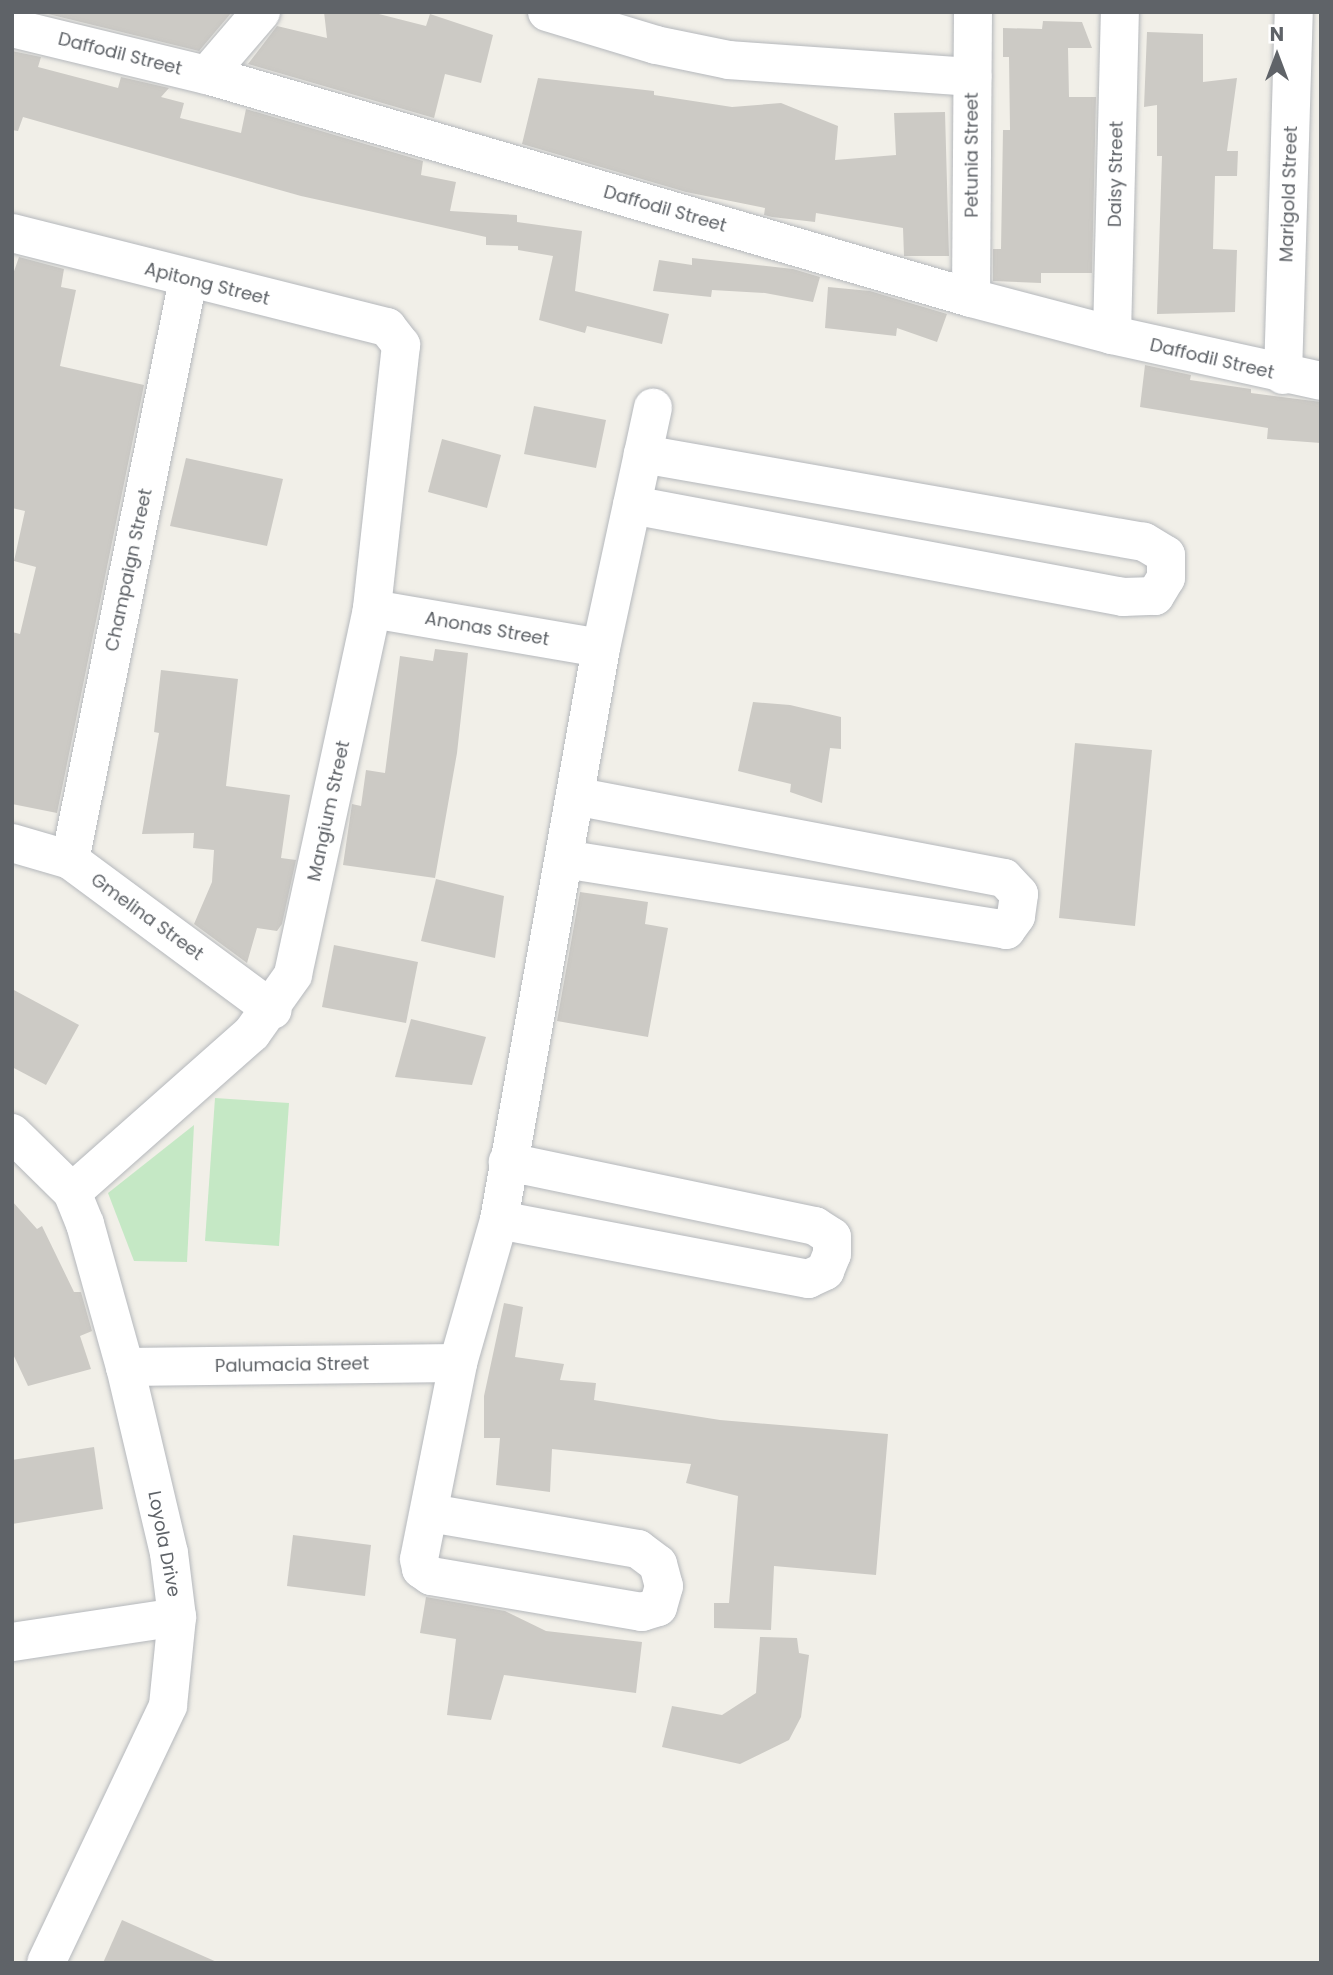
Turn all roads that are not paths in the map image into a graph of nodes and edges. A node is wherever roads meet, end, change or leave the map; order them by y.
1 (261, 12) edge
2 (547, 12) edge
3 (973, 12) edge
4 (1120, 12) edge
5 (1294, 12) edge
6 (12, 28) edge
7 (207, 75) junction
8 (972, 77) junction
9 (12, 233) edge
10 (188, 280) junction
11 (971, 298) junction
12 (1112, 335) junction
13 (399, 339) joint
14 (1283, 375) junction
15 (1321, 381) edge
16 (653, 408) dead end
17 (643, 454) junction
18 (632, 505) junction
19 (372, 610) junction
20 (601, 648) junction
21 (575, 796) junction
22 (12, 843) edge
23 (564, 859) junction
24 (70, 860) junction
25 (273, 1010) junction
26 (12, 1133) edge
27 (508, 1162) junction
28 (72, 1192) junction
29 (499, 1220) junction
30 (458, 1363) junction
31 (125, 1367) junction
32 (430, 1513) junction
33 (177, 1617) junction
34 (12, 1643) edge
35 (46, 1963) edge

1 - 7 street
2 - 8 street
3 - 8 street, Petunia Street
4 - 12 street, Daisy Street
5 - 14 street, Marigold Street
6 - 7 street, Daffodil Street
7 - 11 street, Daffodil Street
8 - 11 street, Petunia Street
9 - 10 street, Apitong Street
10 - 13 street, Apitong Street
10 - 24 street, Champaign Street
11 - 12 street, Daffodil Street
12 - 14 street, Daffodil Street
13 - 19 street, Mangium Street
14 - 15 street, Daffodil Street
16 - 17 street
17 - 18 street
17 - 18 street
18 - 20 street
19 - 20 street, Anonas Street
19 - 25 street, Mangium Street
20 - 21 street
21 - 23 street
21 - 23 street
22 - 24 street, Gmelina Street
23 - 27 street
24 - 25 street, Gmelina Street
25 - 28 street, Mangium Street
26 - 28 street, Loyola Drive
27 - 29 street
27 - 29 street
28 - 31 street, Loyola Drive
29 - 30 street
30 - 31 street, Palumacia Street
30 - 32 street
31 - 33 street, Loyola Drive
32 - 32 street
33 - 34 street
33 - 35 street, Loyola Drive

